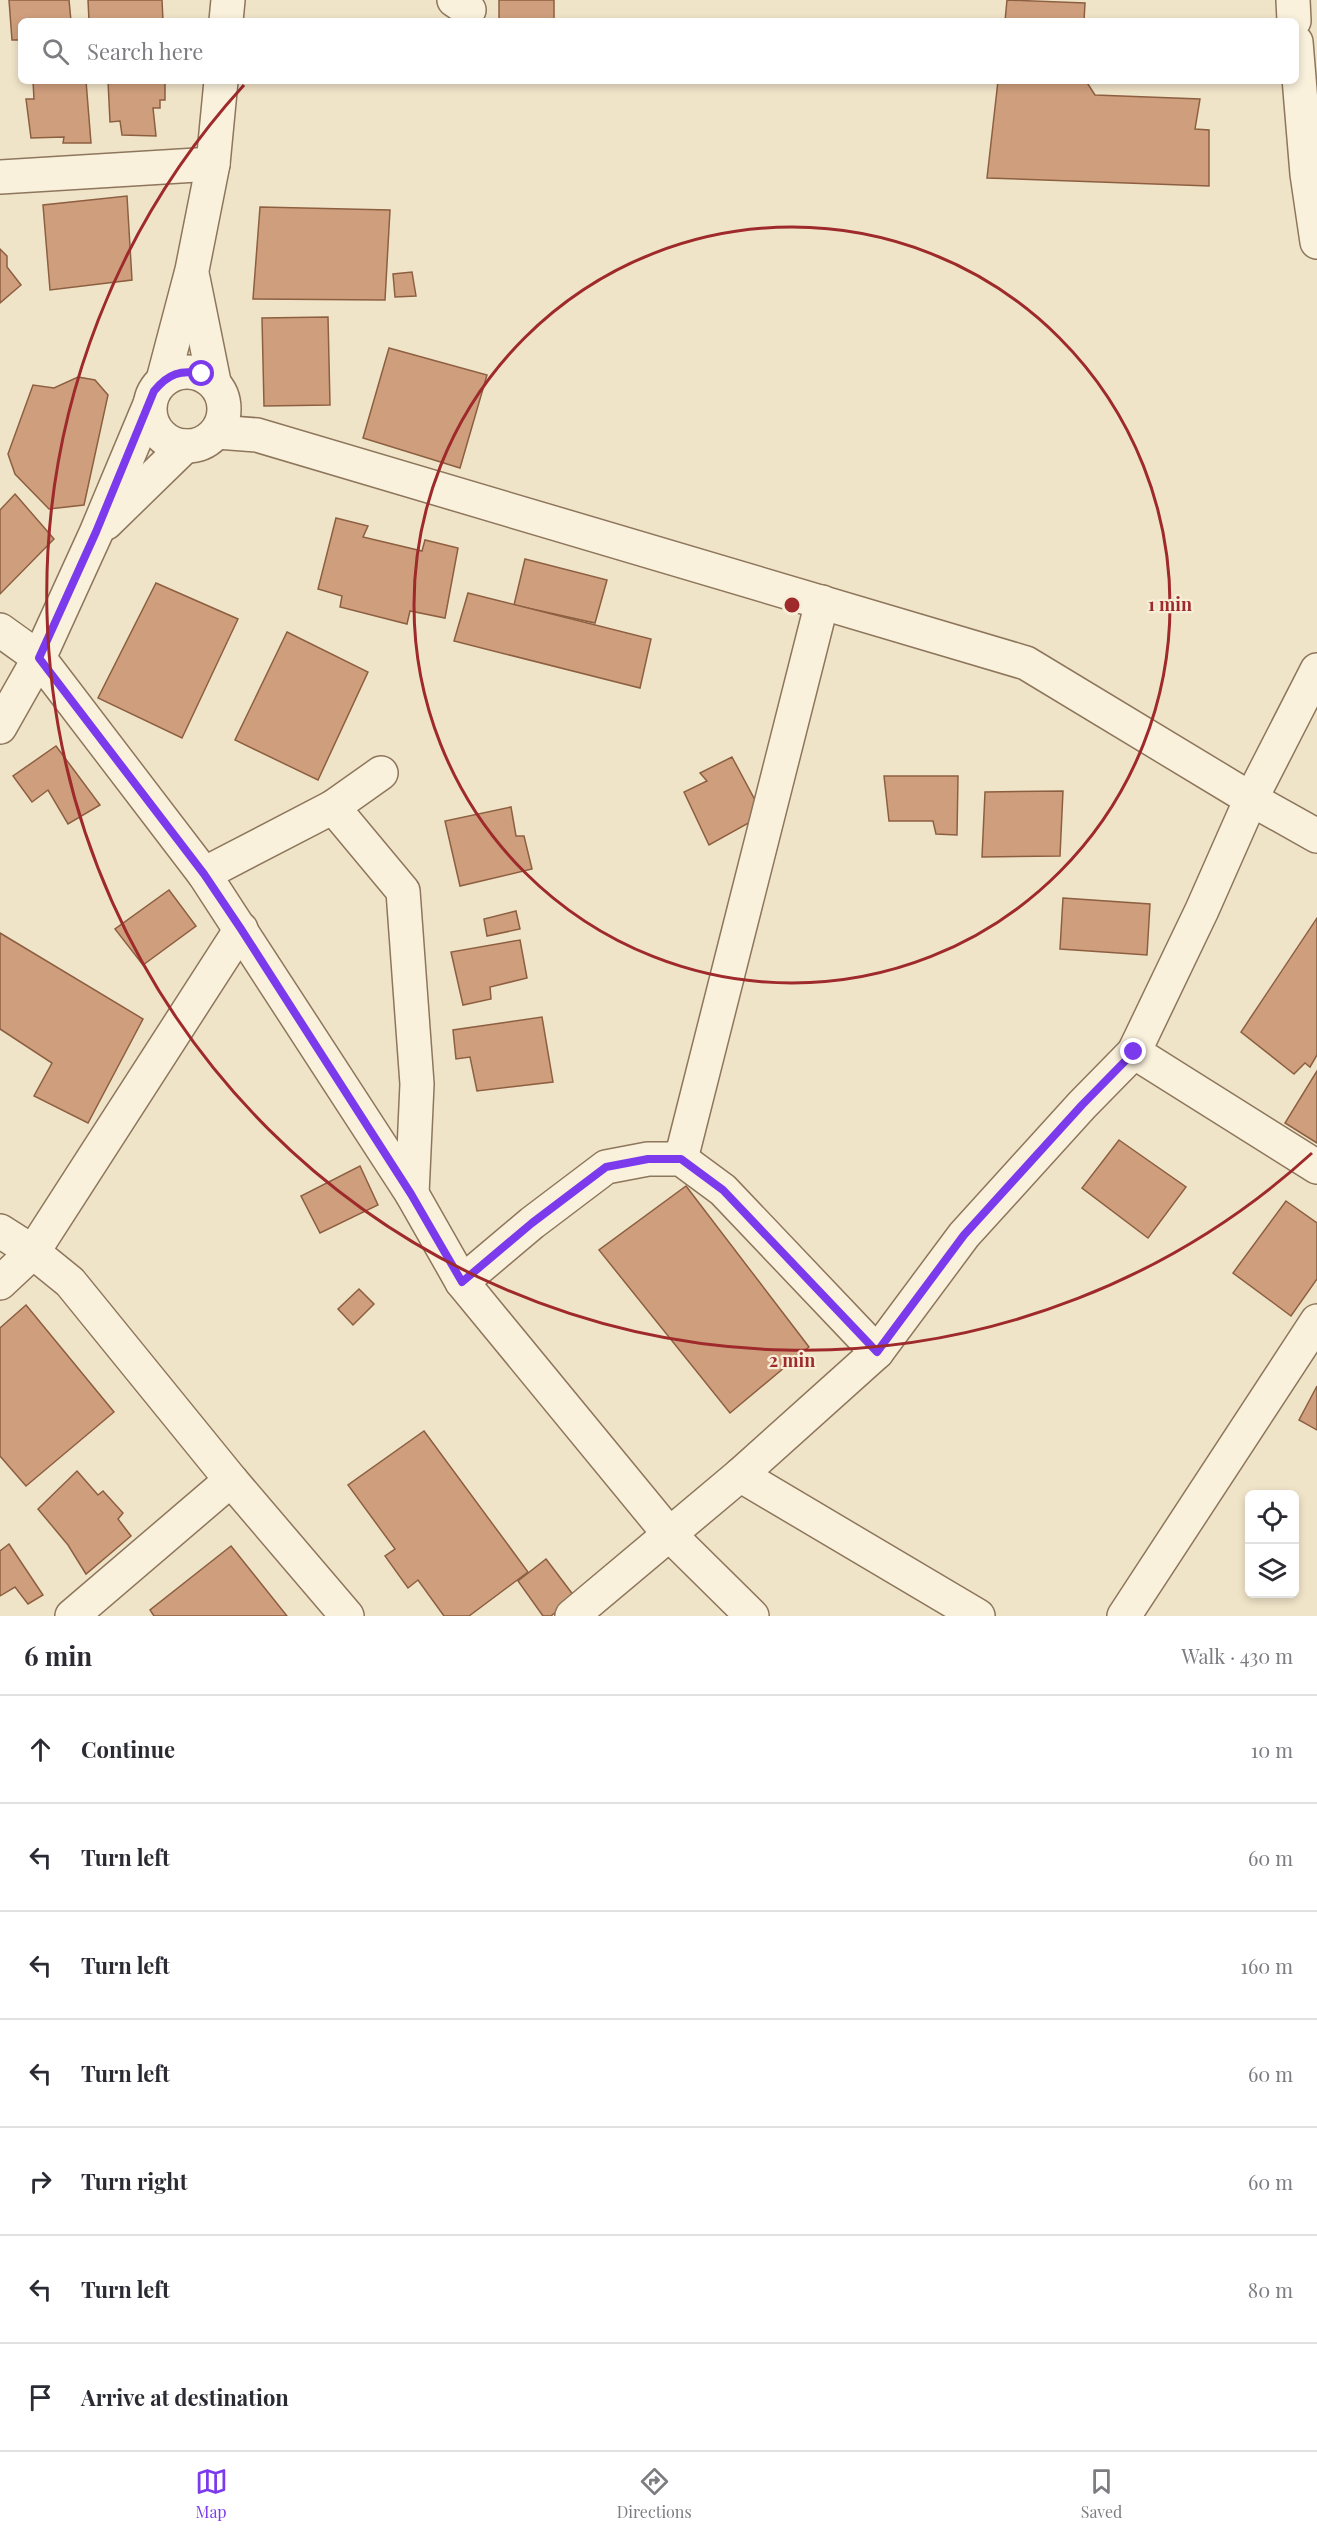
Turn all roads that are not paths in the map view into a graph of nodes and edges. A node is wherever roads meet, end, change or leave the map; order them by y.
1 (228, 0) edge
2 (1293, 0) edge
3 (226, 18) edge
4 (1294, 18) edge
5 (1299, 78) edge
6 (221, 84) edge
7 (213, 164) junction
8 (0, 177) edge
9 (1317, 242) edge
10 (192, 270) junction
11 (214, 382) junction
12 (156, 392) junction
13 (217, 432) junction
14 (184, 446) junction
15 (96, 532) junction
16 (822, 602) junction
17 (0, 630) edge
18 (39, 658) junction
19 (1317, 670) edge
20 (0, 727) edge
21 (381, 773) dead end
22 (1251, 799) junction
23 (333, 807) junction
24 (1317, 836) edge
25 (204, 874) junction
26 (241, 929) junction
27 (1134, 1052) junction
28 (681, 1159) junction
29 (1317, 1167) edge
30 (411, 1194) junction
31 (0, 1231) edge
32 (33, 1252) junction
33 (0, 1282) edge
34 (462, 1282) junction
35 (1317, 1321) edge
36 (877, 1352) junction
37 (740, 1475) junction
38 (231, 1480) junction
39 (669, 1535) junction
40 (72, 1616) edge
41 (347, 1616) edge
42 (572, 1616) edge
43 (752, 1616) edge
44 (978, 1616) edge
45 (1124, 1616) edge

1 - 3 street
2 - 4 street
5 - 9 street
6 - 7 street
7 - 8 street
7 - 10 street
10 - 11 street
10 - 12 street
11 - 12 street
11 - 13 street
12 - 14 street
12 - 15 street
13 - 14 street
13 - 16 street
14 - 15 street
15 - 18 street
16 - 22 street
16 - 28 street
17 - 18 street
18 - 20 street
18 - 25 street
19 - 22 street
21 - 23 street
22 - 24 street
22 - 27 street
23 - 25 street
23 - 30 street
25 - 26 street
26 - 30 street
26 - 32 street
27 - 29 street
27 - 36 street
28 - 34 street
28 - 36 street
30 - 34 street
31 - 32 street
32 - 33 street
32 - 38 street
34 - 39 street
35 - 45 street
36 - 37 street
37 - 39 street
37 - 44 street
38 - 40 street
38 - 41 street
39 - 42 street
39 - 43 street

